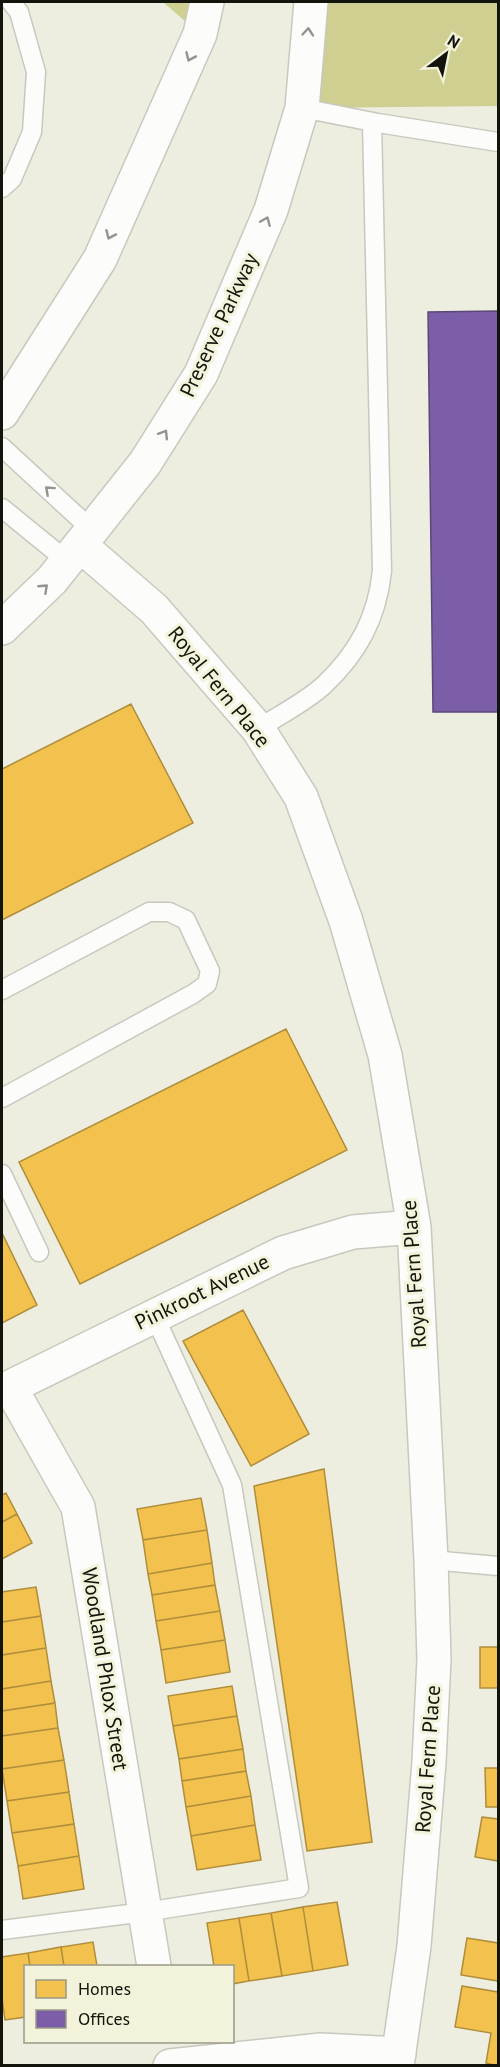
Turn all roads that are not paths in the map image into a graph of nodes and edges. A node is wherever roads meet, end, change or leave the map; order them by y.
1 (11, 2) edge
2 (207, 2) edge
3 (311, 2) edge
4 (302, 108) junction
5 (372, 122) junction
6 (498, 142) edge
7 (2, 188) edge
8 (2, 413) edge
9 (2, 447) edge
10 (2, 508) edge
11 (79, 546) junction
12 (2, 628) edge
13 (258, 729) junction
14 (2, 990) edge
15 (2, 1098) edge
16 (2, 1174) edge
17 (414, 1227) junction
18 (39, 1252) dead end
19 (154, 1315) junction
20 (6, 1389) edge
21 (431, 1560) junction
22 (498, 1566) edge
23 (145, 1912) junction
24 (2, 1930) edge
25 (154, 1965) edge
26 (166, 2043) edge
27 (398, 2060) edge
28 (170, 2066) edge

1 - 7 lane
2 -> 8 street
4 -> 3 street, Preserve Parkway
4 - 5 lane
11 -> 4 street, Preserve Parkway
5 - 6 lane
5 - 13 lane
11 -> 9 lane
10 - 11 lane
12 -> 11 street, Preserve Parkway
11 - 13 street, Royal Fern Place
13 - 17 street, Royal Fern Place
14 - 15 lane
16 - 18 lane
17 - 19 street, Pinkroot Avenue
17 - 21 street, Royal Fern Place
19 - 20 street, Pinkroot Avenue
19 - 23 lane
20 - 23 street, Woodland Phlox Street
21 - 22 lane
21 - 27 street, Royal Fern Place
23 - 24 lane
23 - 25 street, Woodland Phlox Street
26 - 28 street
27 - 28 street

